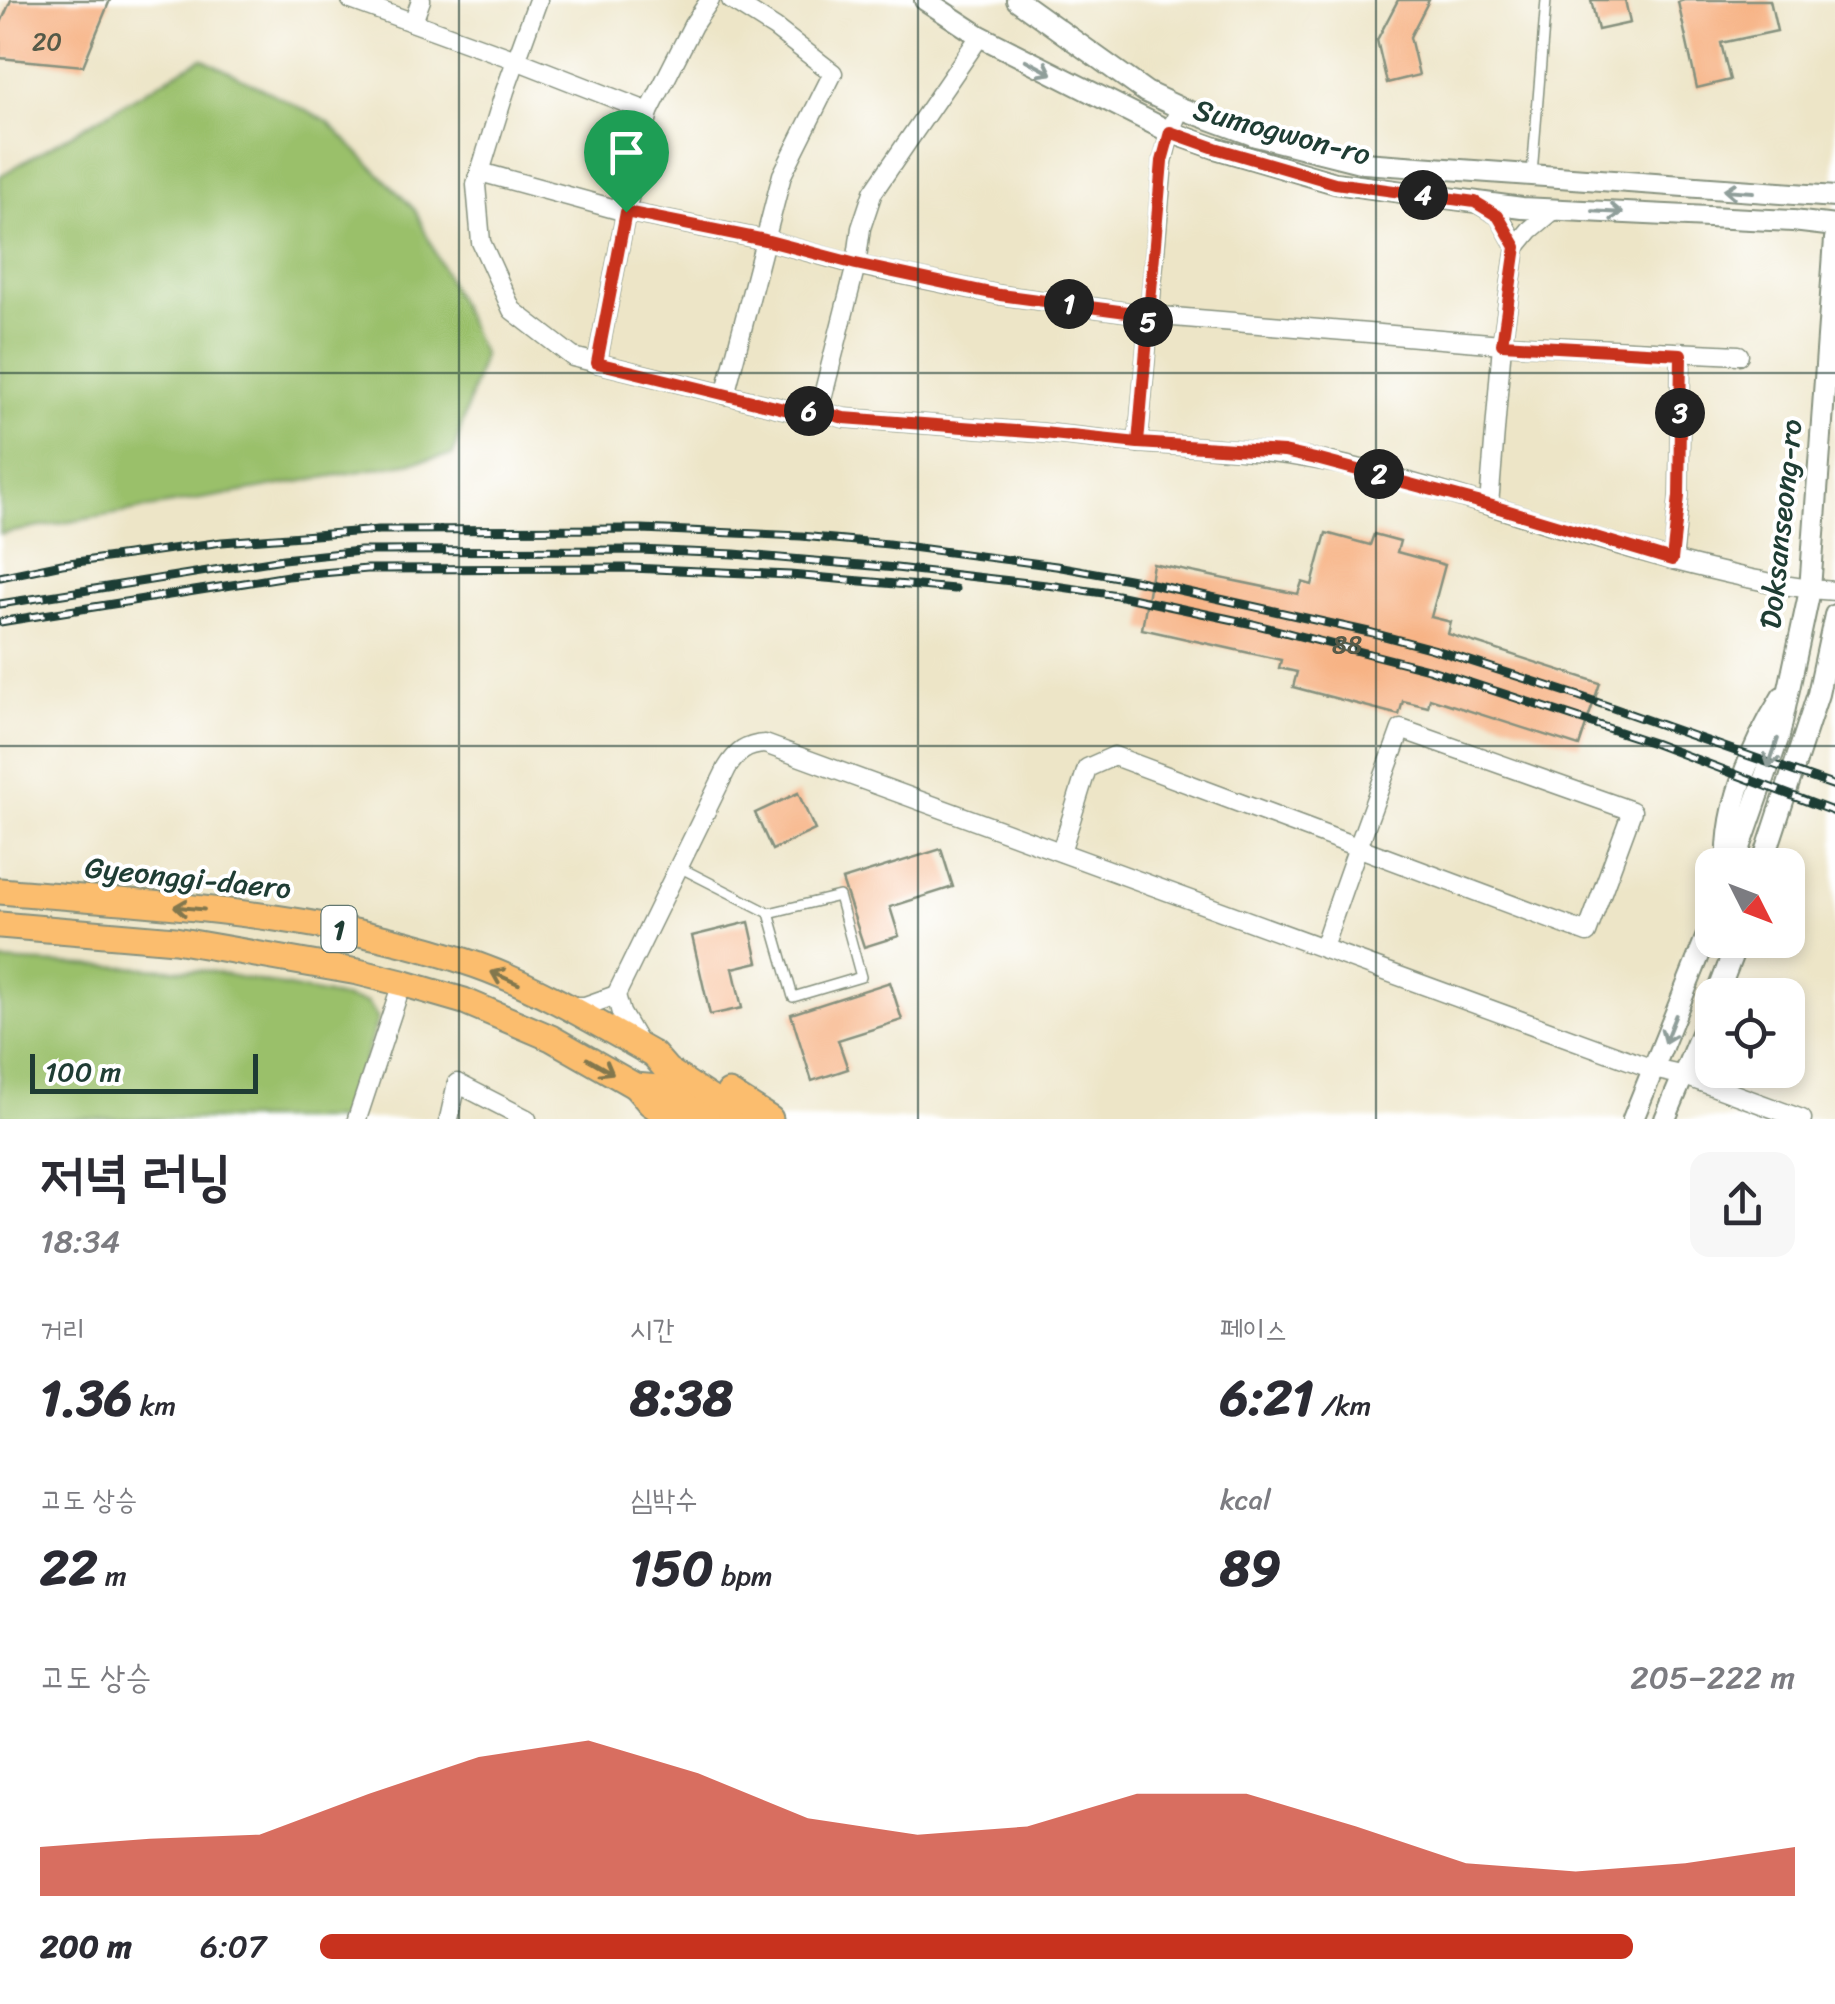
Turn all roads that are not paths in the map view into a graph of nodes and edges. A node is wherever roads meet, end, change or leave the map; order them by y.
1 (351, 0) edge
2 (421, 0) edge
3 (538, 0) edge
4 (710, 0) edge
5 (731, 0) edge
6 (925, 0) edge
7 (1017, 0) edge
8 (1546, 0) edge
9 (413, 22) junction
10 (980, 36) junction
11 (516, 60) junction
12 (1180, 108) junction
13 (649, 112) junction
14 (1170, 132) junction
15 (480, 172) junction
16 (1532, 176) junction
17 (1835, 198) edge
18 (1475, 202) junction
19 (1554, 210) junction
20 (626, 212) junction
21 (1835, 226) edge
22 (1835, 239) edge
23 (765, 240) junction
24 (1516, 247) junction
25 (856, 264) junction
26 (1149, 315) junction
27 (1502, 344) junction
28 (1681, 354) junction
29 (1739, 355) dead end
30 (597, 363) junction
31 (725, 396) junction
32 (819, 411) junction
33 (1138, 443) junction
34 (1489, 505) junction
35 (1672, 560) junction
36 (1810, 590) junction
37 (1835, 591) edge
38 (1835, 615) edge
39 (1358, 848) junction
40 (1737, 848) edge
41 (1768, 848) edge
42 (1061, 852) junction
43 (678, 868) junction
44 (0, 892) edge
45 (769, 913) junction
46 (0, 925) edge
47 (1323, 948) junction
48 (1698, 958) edge
49 (402, 983) junction
50 (616, 996) junction
51 (562, 1005) junction
52 (1695, 1050) edge
53 (648, 1051) junction
54 (1654, 1069) junction
55 (1685, 1076) junction
56 (634, 1086) junction
57 (357, 1119) edge
58 (449, 1119) edge
59 (527, 1119) edge
60 (674, 1119) edge
61 (707, 1119) edge
62 (741, 1119) edge
63 (770, 1119) edge
64 (1633, 1119) edge
65 (1664, 1119) edge
66 (1802, 1119) edge

1 - 9 street
2 - 9 street
3 - 11 street
4 - 13 street
5 - 23 street
6 - 10 street, Sumogwon-ro
7 - 12 street, Sumogwon-ro
8 - 16 lane
9 - 11 street
10 -> 14 street, Sumogwon-ro
10 - 25 street
11 - 13 street
11 - 15 street
12 - 14 street
12 - 16 street, Sumogwon-ro
13 - 20 street
14 - 18 street, Sumogwon-ro
14 - 26 street
15 - 20 street
15 - 30 street
17 -> 16 street, Sumogwon-ro
18 - 19 street, Sumogwon-ro
18 - 24 street
19 -> 21 street, Sumogwon-ro
19 - 24 street
20 - 23 street
20 - 30 street
22 - 36 street, Doksanseong-ro
23 - 25 street
23 - 31 street
24 - 27 street
25 - 26 street
25 - 32 street
26 - 27 street
26 - 33 street
27 - 28 street
27 - 34 street
28 - 29 street
28 - 35 street
30 - 31 street
31 - 32 street
32 - 33 street
33 - 34 street
34 - 35 street
35 - 36 street
36 - 37 street
36 -> 40 street, Doksanseong-ro
38 - 41 street, Doksanseong-ro
39 - 39 street
39 - 42 street
39 - 47 street
42 - 43 street
42 - 47 street
43 - 45 lane
43 - 50 street
51 -> 44 main road, Gyeonggi-daero / 1
45 - 45 lane
46 - 49 main road, 1
47 - 54 street
48 -> 54 street
49 -> 56 main road, 1
49 - 57 street
50 - 51 street
50 - 53 street
51 - 53 main road, Gyeonggi-daero / 1
52 - 55 street
53 - 62 main road, Gyeonggi-daero / 1
53 - 63 main road
54 - 55 street
54 - 64 street
55 - 65 street
55 - 66 street
56 - 60 main road
56 - 61 main road, 1
58 - 59 street

